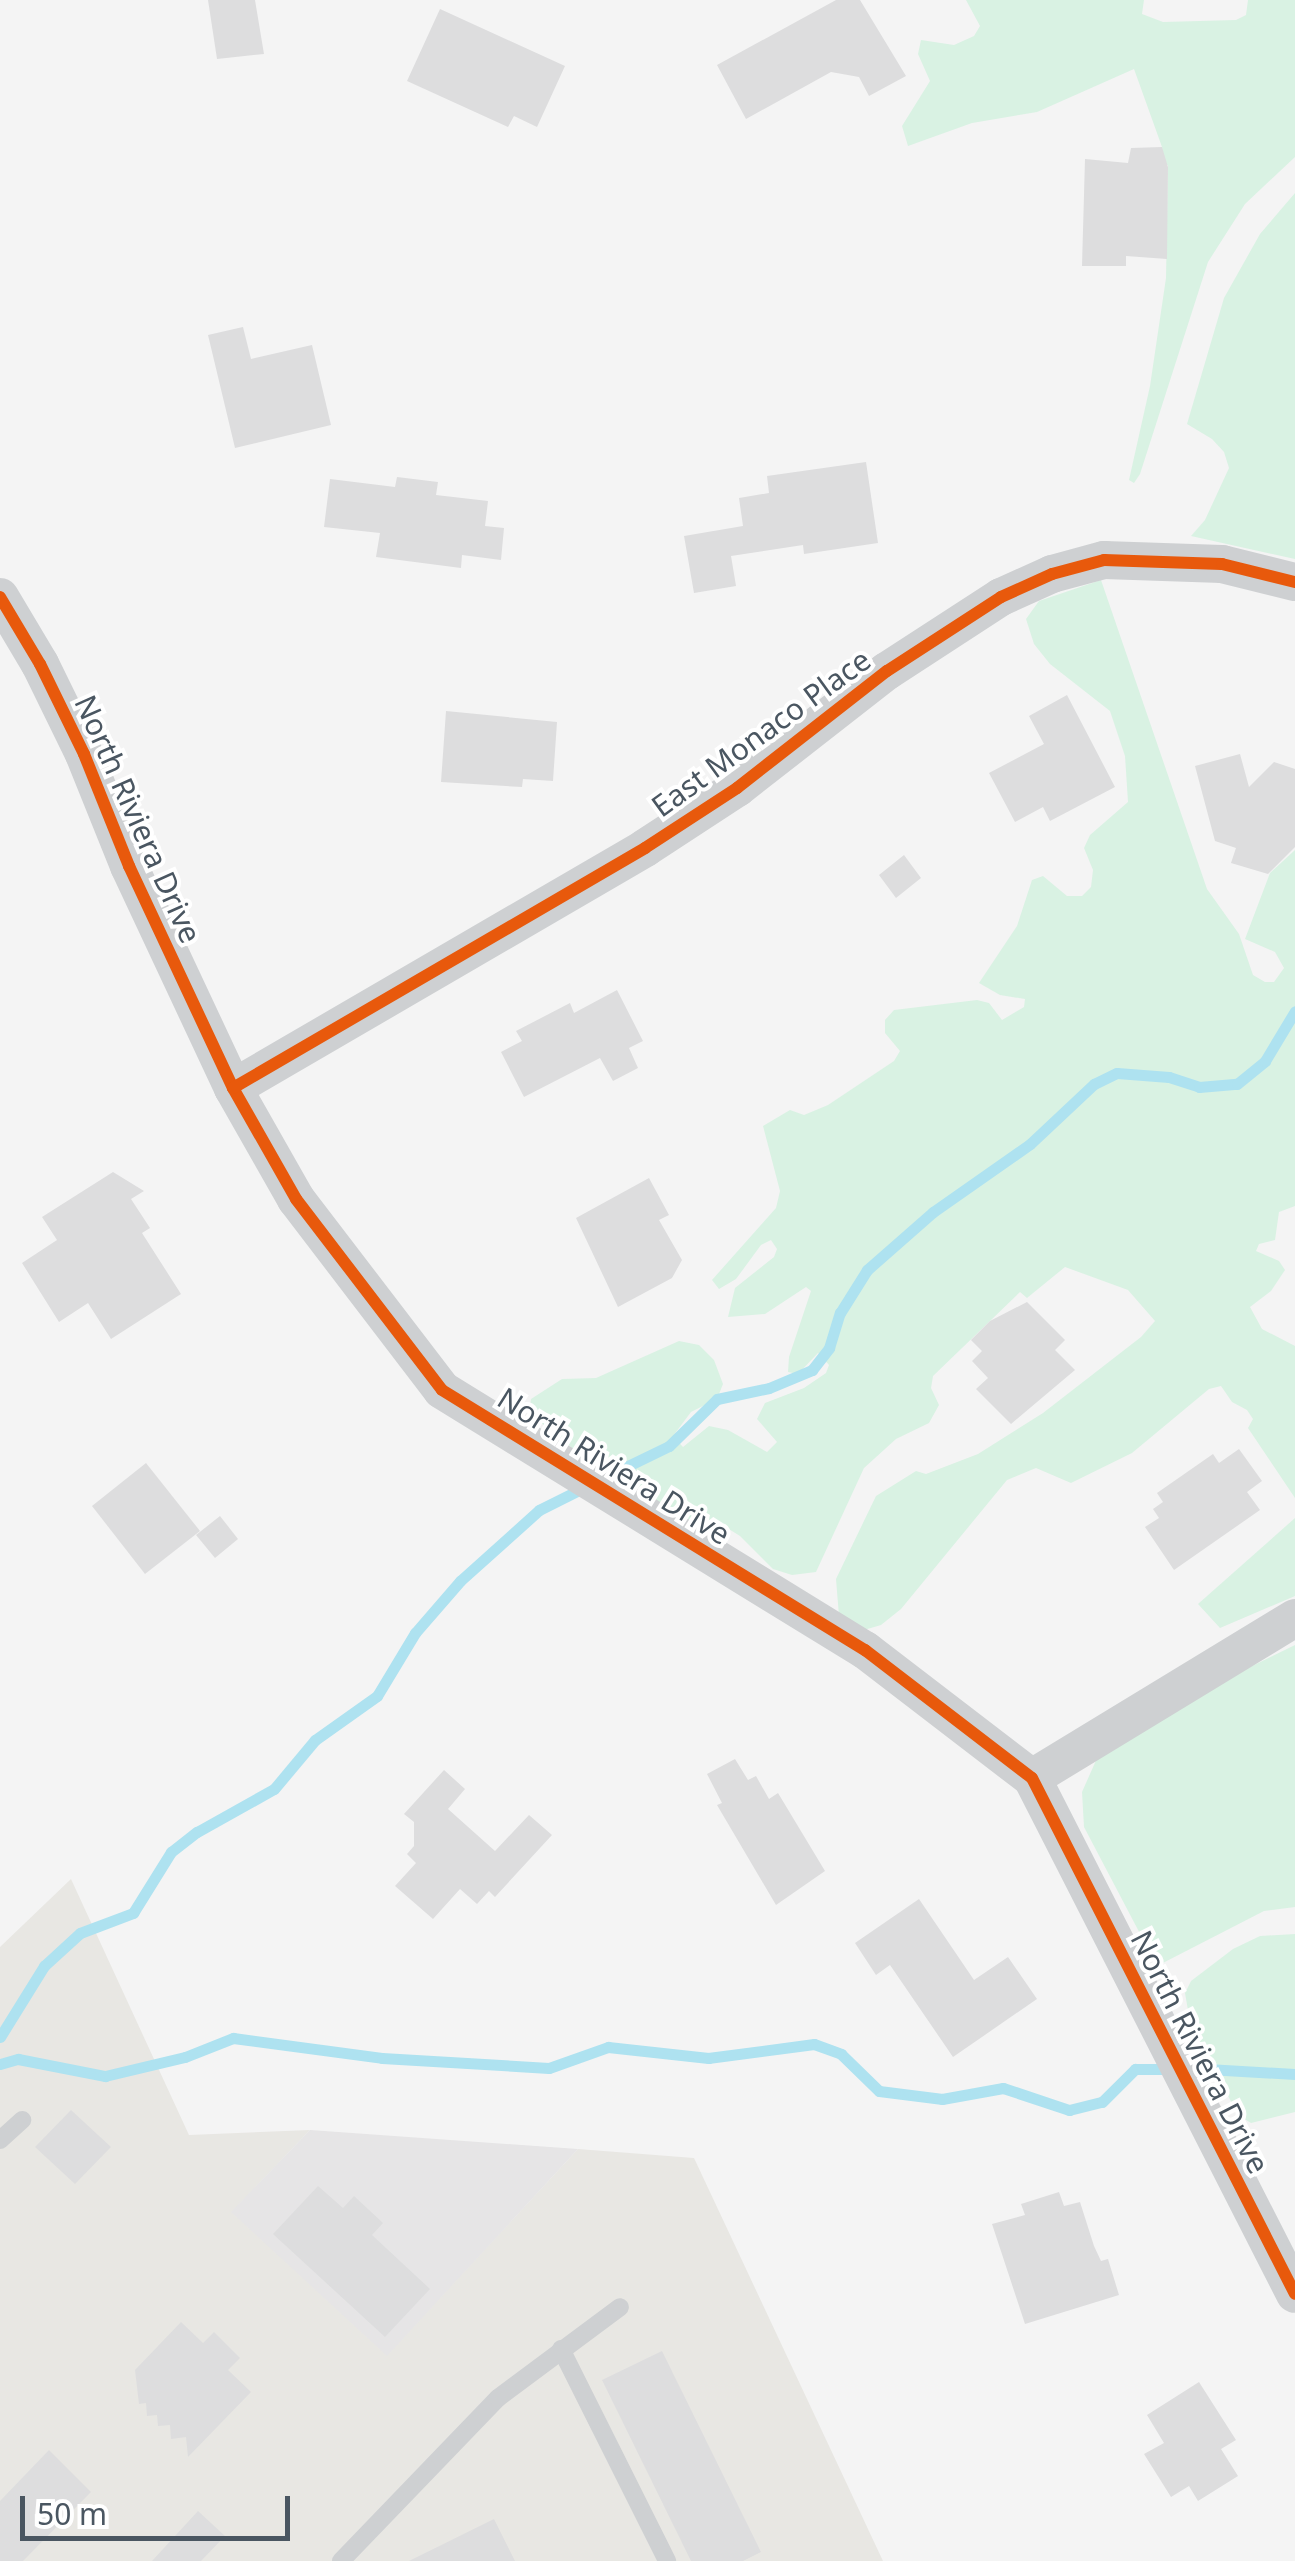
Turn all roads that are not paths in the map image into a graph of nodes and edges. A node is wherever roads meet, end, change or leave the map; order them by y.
1 (1295, 582) edge
2 (0, 597) edge
3 (233, 1088) junction
4 (1295, 1618) edge
5 (1032, 1778) junction
6 (22, 2120) dead end
7 (0, 2140) edge
8 (1295, 2294) edge
9 (620, 2306) dead end
10 (560, 2349) junction
11 (341, 2561) edge
12 (667, 2561) edge

1 - 3 street, East Monaco Place
2 - 3 street, North Riviera Drive
3 - 5 street, North Riviera Drive
4 - 5 street
5 - 8 street, North Riviera Drive
6 - 7 lane
9 - 10 lane
10 - 11 lane
10 - 12 lane

